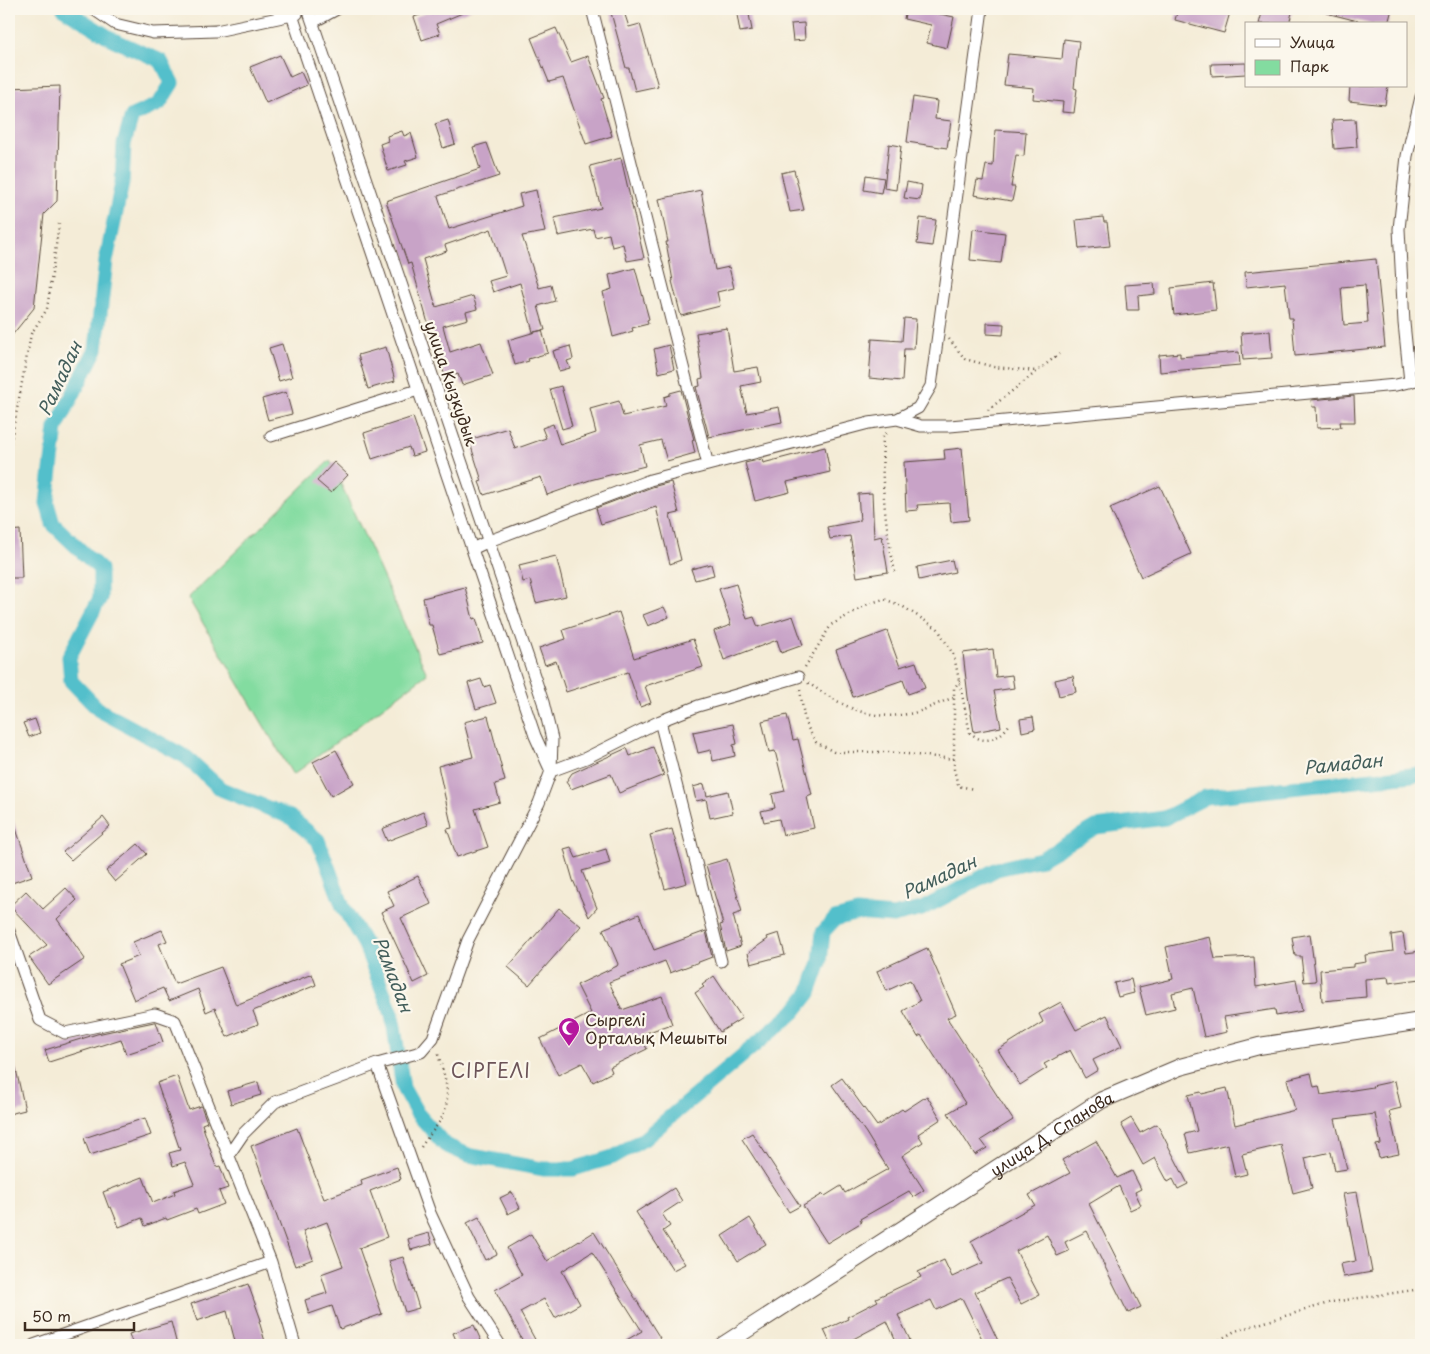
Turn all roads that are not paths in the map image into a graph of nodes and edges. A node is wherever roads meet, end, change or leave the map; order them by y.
1 (93, 9) edge
2 (308, 9) edge
3 (337, 9) edge
4 (592, 9) edge
5 (982, 9) edge
6 (291, 12) edge
7 (313, 22) junction
8 (1421, 97) edge
9 (349, 130) junction
10 (333, 138) junction
11 (417, 329) junction
12 (400, 335) junction
13 (1416, 380) edge
14 (418, 390) junction
15 (897, 419) junction
16 (271, 436) dead end
17 (708, 465) junction
18 (489, 541) junction
19 (472, 549) junction
20 (798, 677) road end
21 (660, 721) junction
22 (551, 771) junction
23 (9, 931) edge
24 (721, 961) dead end
25 (1421, 1021) edge
26 (377, 1064) junction
27 (228, 1156) junction
28 (271, 1262) junction
29 (34, 1345) edge
30 (295, 1345) edge
31 (500, 1345) edge
32 (723, 1345) edge

1 - 6 street
2 - 6 street
2 - 7 street, улица Кызкудык
3 - 7 street
4 - 17 street
5 - 15 street
6 - 10 street
7 - 9 street, улица Кызкудык
8 - 13 street
9 - 10 street
9 - 11 street, улица Кызкудык
10 - 12 street
11 - 12 street
11 - 18 street, улица Кызкудык
12 - 14 street
13 - 15 street
14 - 16 street
14 - 19 street
15 - 17 street
17 - 18 street
18 - 19 street
18 - 22 street, улица Кызкудык
19 - 22 street
20 - 21 street
21 - 22 street
21 - 24 street
22 - 26 street, улица Кызкудык
23 - 27 street
25 - 32 main road, улица Д. Спанова
26 - 27 street
26 - 31 street
27 - 28 street
28 - 29 street
28 - 30 street

